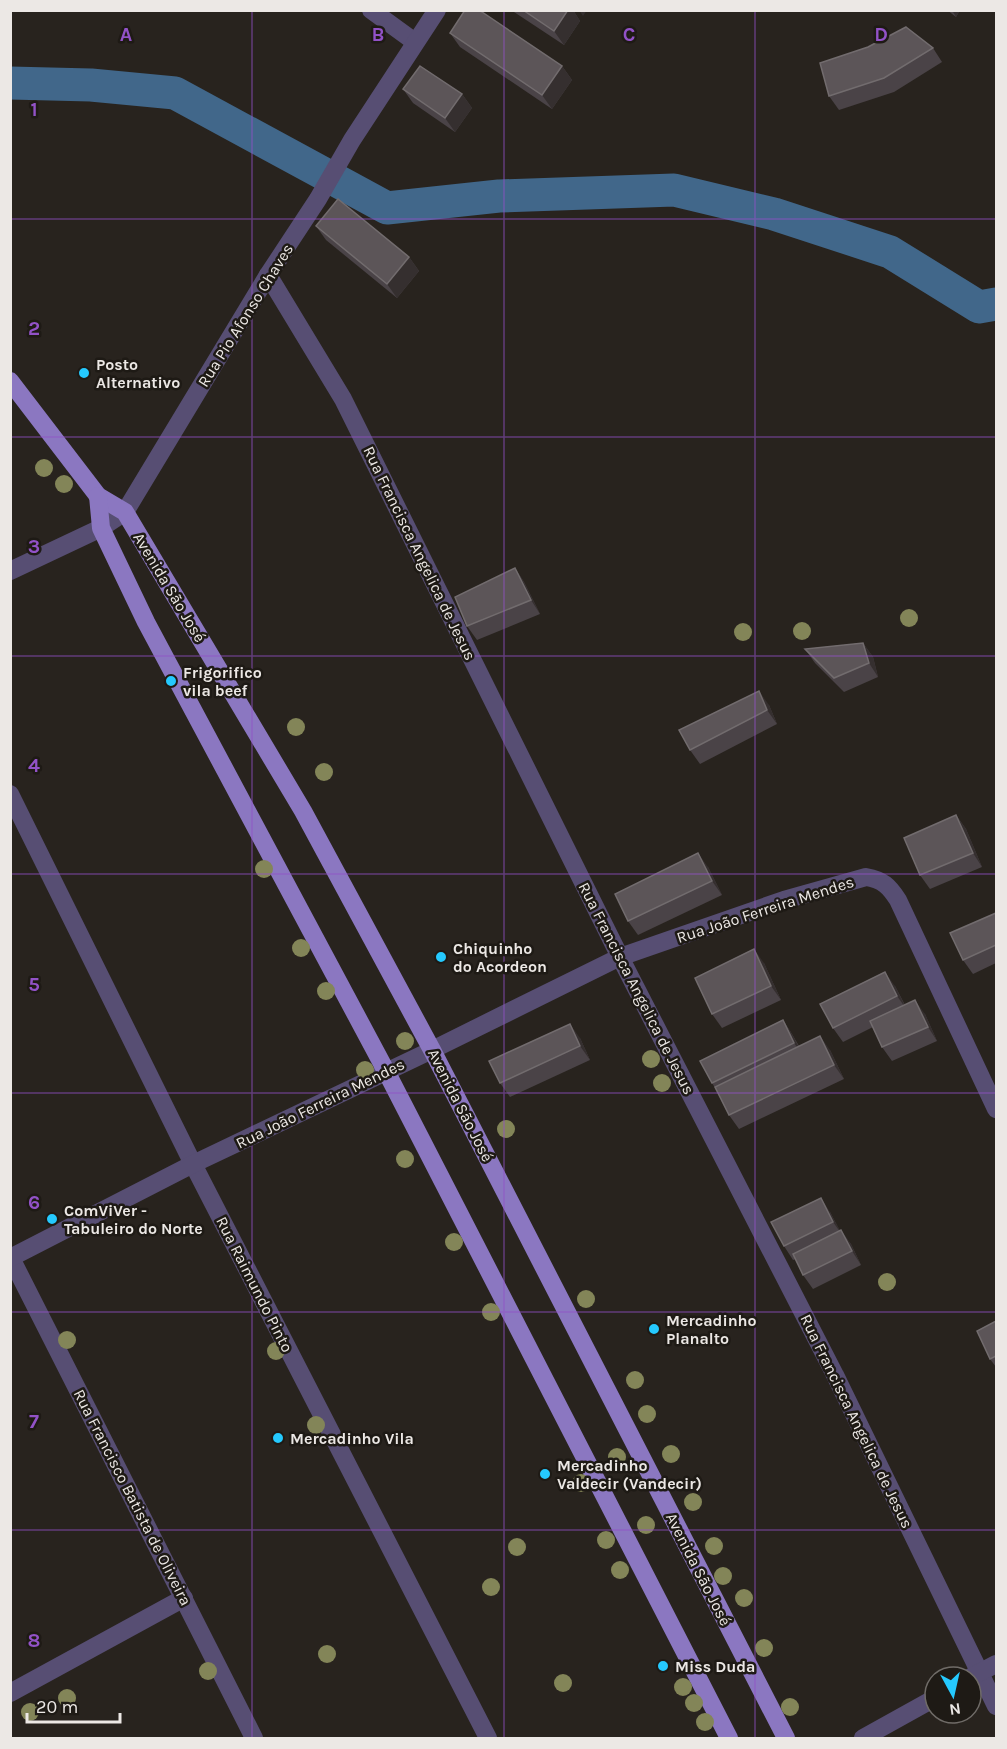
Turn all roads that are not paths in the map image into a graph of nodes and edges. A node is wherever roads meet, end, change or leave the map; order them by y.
1 (371, 10) edge
2 (437, 10) edge
3 (415, 42) junction
4 (268, 275) junction
5 (10, 381) edge
6 (98, 496) junction
7 (125, 512) junction
8 (101, 528) junction
9 (10, 571) edge
10 (10, 794) edge
11 (620, 957) junction
12 (432, 1050) junction
13 (386, 1071) junction
14 (996, 1109) edge
15 (193, 1164) junction
16 (11, 1257) edge
17 (184, 1598) junction
18 (970, 1665) edge
19 (983, 1687) edge
20 (10, 1693) edge
21 (923, 1705) edge
22 (996, 1706) edge
23 (254, 1738) edge
24 (488, 1738) edge
25 (729, 1738) edge
26 (786, 1738) edge
27 (863, 1738) edge

1 - 3 street
2 - 3 street, Rua Pio Afonso Chaves
3 - 4 street, Rua Pio Afonso Chaves
4 - 7 street, Rua Pio Afonso Chaves
4 - 11 street, Rua Francisca Angelica de Jesus
5 - 6 main road, Avenida São José
6 - 7 main road, Avenida São José
6 - 8 main road, Avenida São José
7 - 8 street, Rua Pio Afonso Chaves
7 - 12 main road, Avenida São José
8 - 9 street, Rua Pio Afonso Chaves
8 - 13 main road, Avenida São José
10 - 15 street, Rua Raimundo Pinto
11 - 12 street, Rua João Ferreira Mendes
11 - 14 street, Rua João Ferreira Mendes
11 - 18 street, Rua Francisca Angelica de Jesus
12 - 13 street, Rua João Ferreira Mendes
12 - 26 main road, Avenida São José
13 - 15 street, Rua João Ferreira Mendes
13 - 25 main road, Avenida São José
15 - 16 street, Rua João Ferreira Mendes
15 - 24 street, Rua Raimundo Pinto
16 - 17 street, Rua Francisco Batista de Oliveira
17 - 20 street
17 - 23 street, Rua Francisco Batista de Oliveira
19 - 22 street, Rua Francisca Angelica de Jesus
21 - 27 street

